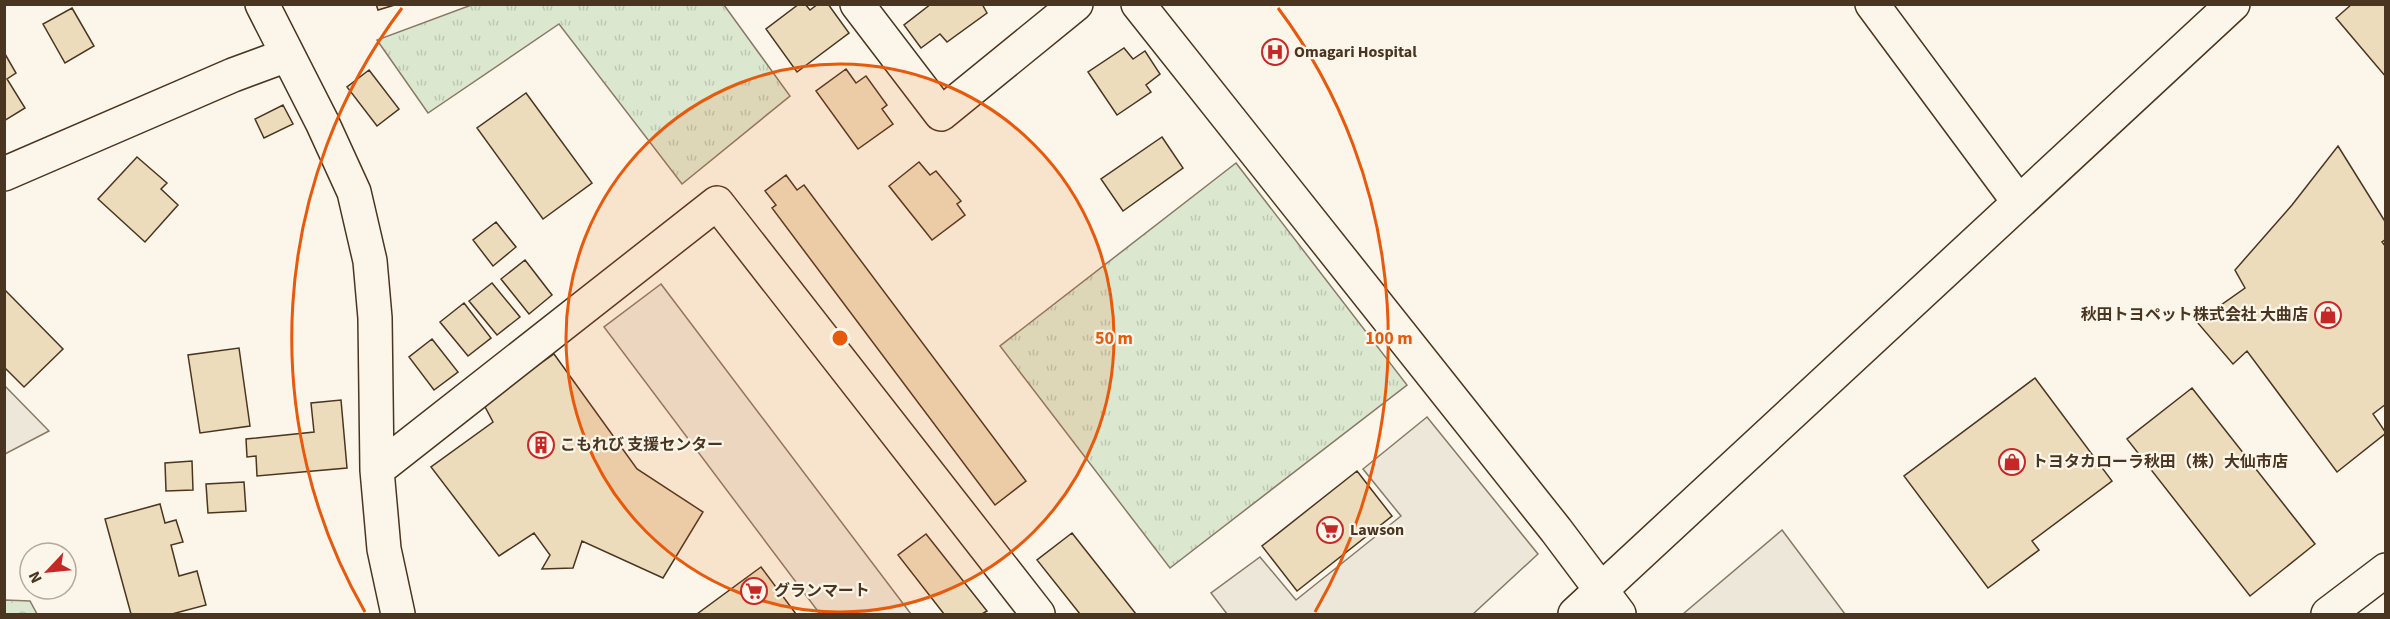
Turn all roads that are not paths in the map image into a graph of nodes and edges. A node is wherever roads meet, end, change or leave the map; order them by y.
1 (262, 4) edge
2 (857, 4) edge
3 (1076, 4) edge
4 (1138, 4) edge
5 (1872, 4) edge
6 (2233, 4) edge
7 (287, 55) junction
8 (4, 174) edge
9 (2018, 201) junction
10 (377, 470) junction
11 (2385, 570) edge
12 (1611, 603) edge
13 (2342, 610) edge
14 (398, 615) edge
15 (1038, 615) edge
16 (1575, 615) edge

1 - 7 street
2 - 3 street
4 - 12 street
5 - 9 street
6 - 9 street
7 - 8 street
7 - 10 street
9 - 12 street
10 - 14 street
10 - 15 street
11 - 13 street
12 - 16 street

